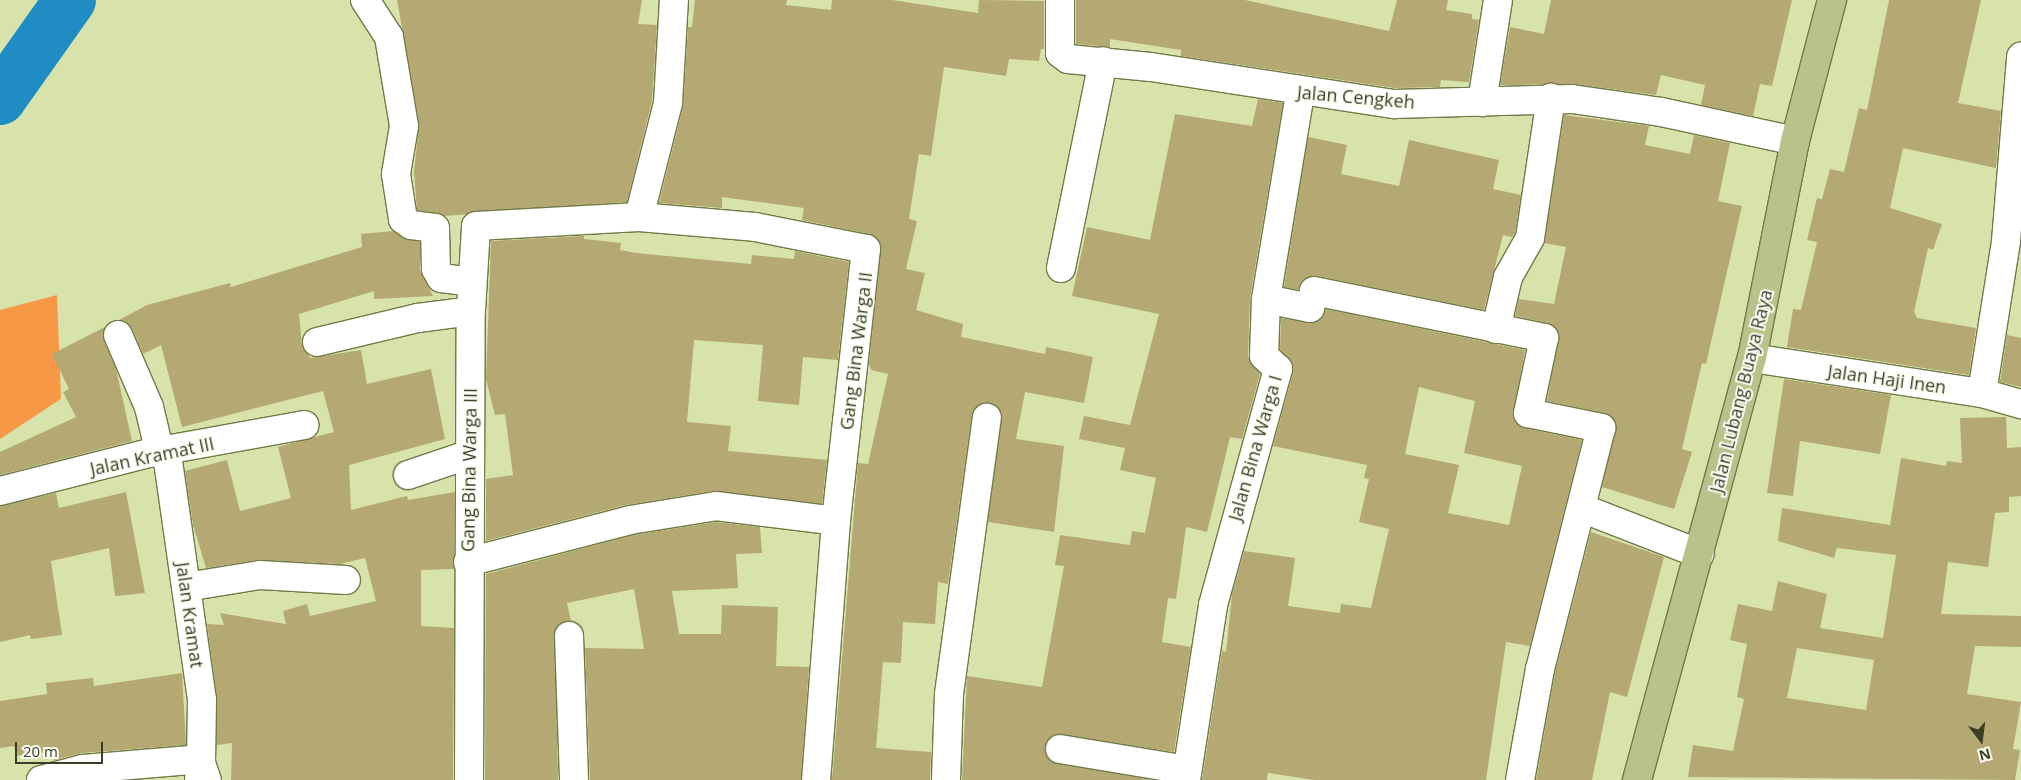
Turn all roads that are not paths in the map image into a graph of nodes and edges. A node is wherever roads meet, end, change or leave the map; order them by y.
1 (365, 0) edge
2 (674, 0) edge
3 (1060, 0) edge
4 (1498, 0) edge
5 (1832, 0) edge
6 (2021, 57) edge
7 (1102, 61) junction
8 (1300, 93) junction
9 (1551, 98) junction
10 (1482, 102) junction
11 (1795, 141) junction
12 (639, 217) junction
13 (541, 224) joint
14 (1061, 268) dead end
15 (472, 282) junction
16 (1266, 299) junction
17 (471, 311) junction
18 (1496, 329) junction
19 (118, 335) dead end
20 (317, 342) dead end
21 (1752, 358) junction
22 (1982, 392) junction
23 (2021, 404) edge
24 (987, 418) dead end
25 (305, 425) dead end
26 (160, 453) junction
27 (470, 454) junction
28 (408, 475) dead end
29 (0, 491) edge
30 (1584, 509) junction
31 (836, 521) junction
32 (1700, 554) junction
33 (468, 562) junction
34 (346, 580) dead end
35 (186, 587) junction
36 (569, 636) dead end
37 (1060, 750) dead end
38 (202, 774) edge
39 (1187, 775) edge
40 (41, 780) edge
41 (469, 780) edge
42 (574, 780) edge
43 (816, 780) edge
44 (946, 780) edge
45 (1520, 780) edge
46 (1637, 780) edge

1 - 15 street
2 - 12 street
3 - 7 street, Jalan Cengkeh
4 - 10 street
5 - 11 main road, Jalan Lubang Buaya Raya
6 - 22 street
7 - 8 street, Jalan Cengkeh
7 - 14 street
8 - 10 street, Jalan Cengkeh
8 - 16 street, Jalan Bina Warga I
9 - 10 street, Jalan Cengkeh
9 - 11 street, Jalan Cengkeh
9 - 18 street
11 - 21 main road, Jalan Lubang Buaya Raya
12 - 13 street, Gang Bina Warga II
12 - 31 street, Gang Bina Warga II
13 - 15 street, Gang Bina Warga III
15 - 17 street, Gang Bina Warga III
16 - 18 street
16 - 39 street, Jalan Bina Warga I
17 - 20 street
17 - 27 street, Gang Bina Warga III
18 - 30 street
19 - 26 street, Jalan Kramat
21 - 22 street, Jalan Haji Inen
21 - 32 main road, Jalan Lubang Buaya Raya
22 - 23 street, Jalan Haji Inen
24 - 44 street
25 - 26 street, Jalan Kramat III
26 - 29 street, Jalan Kramat III
26 - 35 street, Jalan Kramat
27 - 28 street
27 - 33 street, Gang Bina Warga III
30 - 32 street
30 - 45 street
31 - 33 street
31 - 43 street, Gang Bina Warga II
32 - 46 main road, Jalan Lubang Buaya Raya
33 - 41 street, Gang Bina Warga III
34 - 35 street
35 - 38 street, Jalan Kramat
36 - 42 street
37 - 39 street
38 - 40 street

